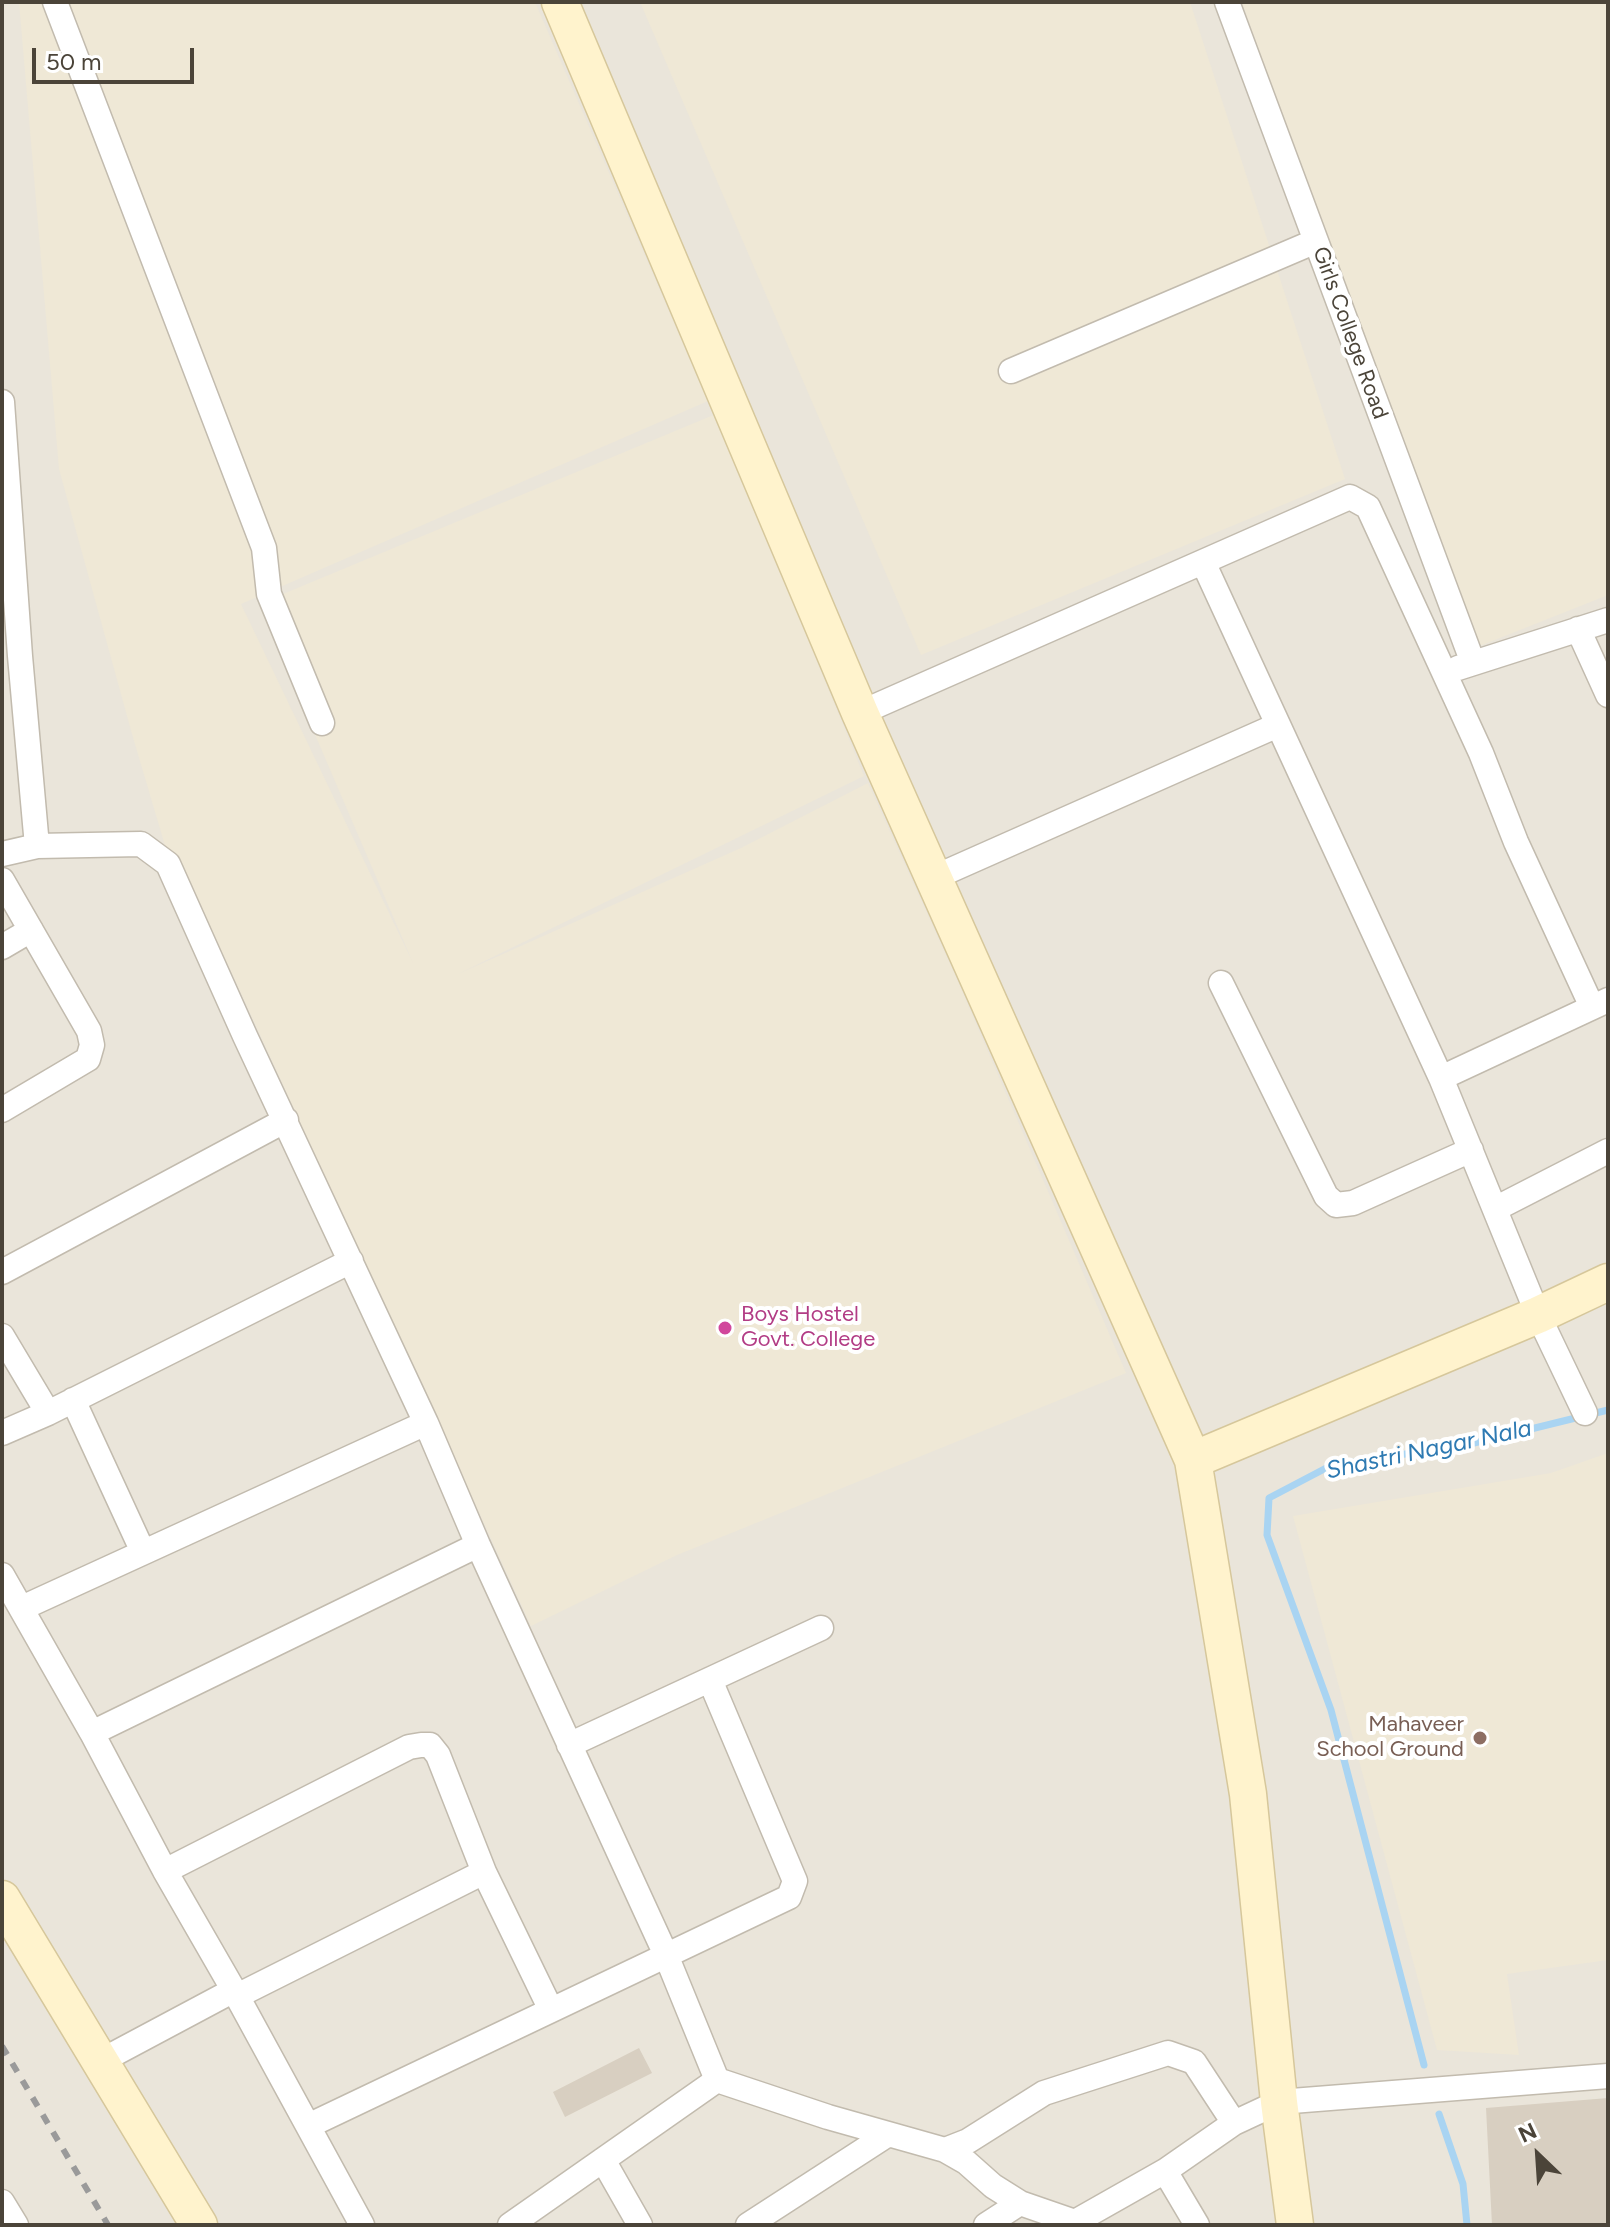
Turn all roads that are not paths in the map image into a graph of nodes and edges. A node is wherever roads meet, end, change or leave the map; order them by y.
1 (55, 2) edge
2 (560, 2) edge
3 (1227, 2) edge
4 (1316, 241) junction
5 (1011, 371) dead end
6 (2, 402) edge
7 (1203, 562) junction
8 (1608, 620) edge
9 (1578, 629) junction
10 (1473, 663) junction
11 (1444, 672) junction
12 (1608, 695) edge
13 (860, 713) junction
14 (322, 723) dead end
15 (1278, 725) junction
16 (37, 846) junction
17 (2, 854) edge
18 (933, 878) junction
19 (2, 880) edge
20 (31, 930) junction
21 (2, 947) edge
22 (1221, 983) dead end
23 (1600, 1004) edge
24 (1441, 1078) junction
25 (2, 1110) edge
26 (286, 1120) junction
27 (1471, 1150) junction
28 (1608, 1151) edge
29 (1495, 1209) junction
30 (351, 1261) junction
31 (2, 1272) edge
32 (1608, 1282) edge
33 (1538, 1315) junction
34 (2, 1336) edge
35 (73, 1400) junction
36 (48, 1413) junction
37 (1585, 1413) dead end
38 (426, 1423) junction
39 (2, 1433) edge
40 (1193, 1460) junction
41 (478, 1545) junction
42 (143, 1552) junction
43 (2, 1575) edge
44 (22, 1608) junction
45 (821, 1628) dead end
46 (710, 1680) junction
47 (92, 1733) junction
48 (569, 1745) junction
49 (165, 1871) junction
50 (484, 1872) junction
51 (2, 1899) edge
52 (666, 1955) junction
53 (235, 1993) junction
54 (551, 2010) junction
55 (99, 2062) junction
56 (1608, 2076) edge
57 (717, 2080) junction
58 (1279, 2102) junction
59 (1234, 2123) junction
60 (308, 2126) junction
61 (887, 2135) junction
62 (945, 2150) junction
63 (603, 2160) junction
64 (1165, 2171) junction
65 (2, 2202) edge
66 (1020, 2203) junction
67 (1076, 2224) edge
68 (16, 2225) edge
69 (199, 2225) edge
70 (362, 2225) edge
71 (510, 2225) edge
72 (640, 2225) edge
73 (748, 2225) edge
74 (986, 2225) edge
75 (1197, 2225) edge
76 (1295, 2225) edge

1 - 14 street
2 - 13 street
3 - 4 street, Girls College Road
4 - 5 street
4 - 10 street, Girls College Road
6 - 16 street
7 - 11 street
7 - 13 street
7 - 15 street
8 - 9 street
9 - 10 street
9 - 12 street
10 - 11 street
11 - 23 street
13 - 18 street
15 - 18 street
15 - 24 street
16 - 17 street
16 - 26 street
18 - 40 street
19 - 20 street
20 - 21 street
20 - 25 street
22 - 27 street
23 - 24 street
24 - 27 street
26 - 30 street
26 - 31 street
27 - 29 street
28 - 29 street
29 - 33 street
30 - 35 street
30 - 38 street
32 - 33 street
33 - 37 street
33 - 40 street
34 - 36 street
35 - 36 street
35 - 42 street
36 - 39 street
38 - 41 street
38 - 42 street
40 - 58 street
41 - 47 street
41 - 48 street
42 - 44 street
43 - 44 street
44 - 47 street
45 - 46 street
46 - 48 street
46 - 52 street
47 - 49 street
48 - 52 street
49 - 50 street
49 - 53 street
50 - 53 street
50 - 54 street
51 - 55 street
52 - 54 street
52 - 57 street
53 - 55 street
53 - 60 street
54 - 60 street
55 - 69 street
56 - 58 street
57 - 61 street
57 - 63 street
58 - 59 street
58 - 76 street
59 - 62 street
59 - 64 street
60 - 70 street
61 - 62 street
61 - 73 street
62 - 66 street
63 - 71 street
63 - 72 street
64 - 67 street
64 - 75 street
65 - 68 street
66 - 67 street
66 - 74 street

